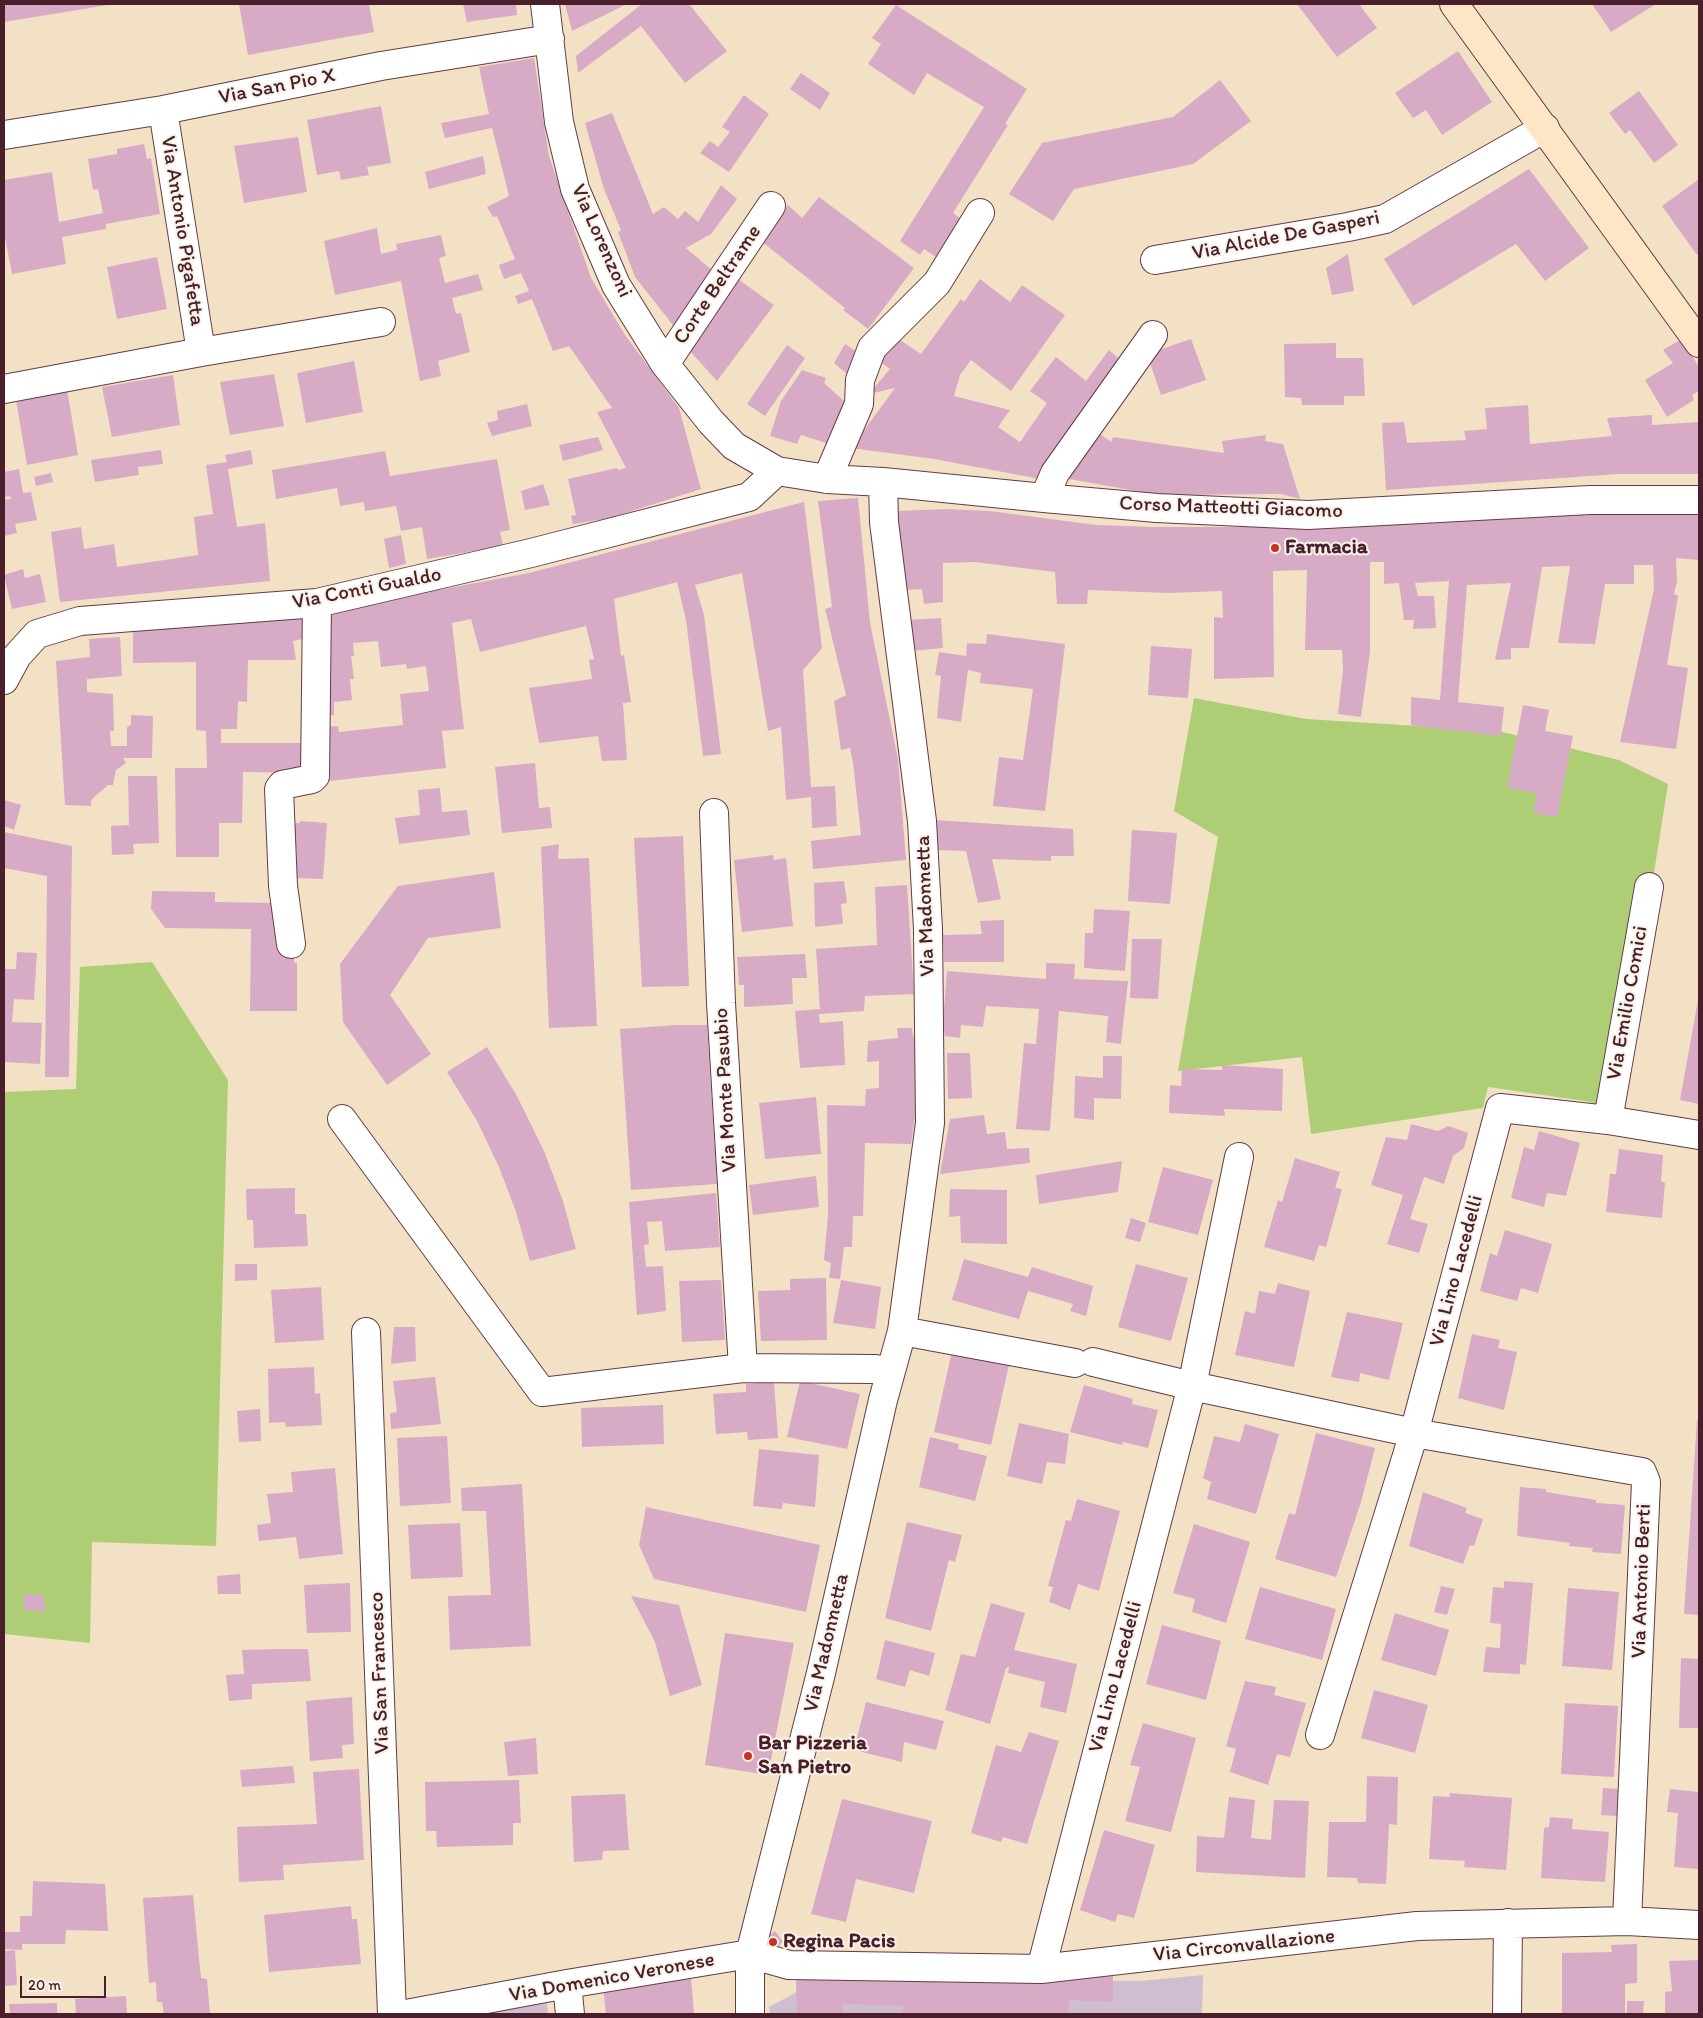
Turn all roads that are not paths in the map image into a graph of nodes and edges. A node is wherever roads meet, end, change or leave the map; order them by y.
1 (545, 4) edge
2 (1454, 4) edge
3 (550, 39) junction
4 (163, 110) junction
5 (1544, 128) junction
6 (4, 135) edge
7 (772, 206) dead end
8 (980, 213) dead end
9 (1155, 260) dead end
10 (381, 322) dead end
11 (1153, 335) dead end
12 (1699, 343) edge
13 (201, 352) junction
14 (665, 364) junction
15 (4, 389) edge
16 (777, 471) junction
17 (827, 479) junction
18 (883, 482) junction
19 (1044, 498) junction
20 (1699, 500) edge
21 (317, 603) junction
22 (4, 680) edge
23 (714, 813) dead end
24 (1649, 886) dead end
25 (291, 944) dead end
26 (342, 1120) dead end
27 (1608, 1120) junction
28 (1699, 1135) edge
29 (1240, 1157) dead end
30 (902, 1331) junction
31 (366, 1332) dead end
32 (743, 1368) junction
33 (890, 1371) junction
34 (1192, 1386) junction
35 (1414, 1433) junction
36 (1320, 1735) dead end
37 (1627, 1921) junction
38 (1508, 1922) junction
39 (1699, 1925) edge
40 (750, 1954) junction
41 (789, 1964) joint
42 (1041, 1969) junction
43 (567, 1984) junction
44 (392, 2014) edge
45 (406, 2014) edge
46 (570, 2014) edge
47 (750, 2014) edge
48 (1507, 2014) edge

1 - 3 street, Via Lorenzoni
2 - 5 street
3 - 4 street, Via San Pio X
3 - 14 street, Via Lorenzoni
4 - 6 street, Via San Pio X
4 - 13 street, Via Antonio Pigafetta
5 - 9 street, Via Alcide De Gasperi
5 - 12 street
7 - 14 street, Corte Beltrame
8 - 17 street
10 - 13 street, Via Antonio Pigafetta
11 - 19 street
13 - 15 street, Via Antonio Pigafetta
14 - 16 street, Via Lorenzoni
16 - 17 street, Corso Matteotti Giacomo
16 - 21 street, Via Conti Gualdo
17 - 18 street, Corso Matteotti Giacomo
18 - 19 street, Corso Matteotti Giacomo
18 - 30 street, Via Madonnetta
19 - 20 street, Corso Matteotti Giacomo
21 - 22 street, Via Conti Gualdo
21 - 25 street
23 - 32 street, Via Monte Pasubio
24 - 27 street, Via Emilio Comici
26 - 32 street
27 - 28 street
27 - 35 street, Via Lino Lacedelli
29 - 34 street, Via Lino Lacedelli
30 - 33 street, Via Madonnetta
30 - 34 street
31 - 44 street, Via San Francesco
32 - 33 street
33 - 40 street, Via Madonnetta
34 - 35 street
34 - 42 street, Via Lino Lacedelli
35 - 36 street, Via Lino Lacedelli
35 - 37 street, Via Antonio Berti
37 - 38 street, Via Circonvallazione
37 - 39 street, Via Circonvallazione
38 - 42 street, Via Circonvallazione
38 - 48 street
40 - 41 street, Via Domenico Veronese
40 - 43 street, Via Domenico Veronese
40 - 47 street, Via Madonnetta
41 - 42 street, Via Circonvallazione
43 - 45 street, Via Domenico Veronese
43 - 46 street

